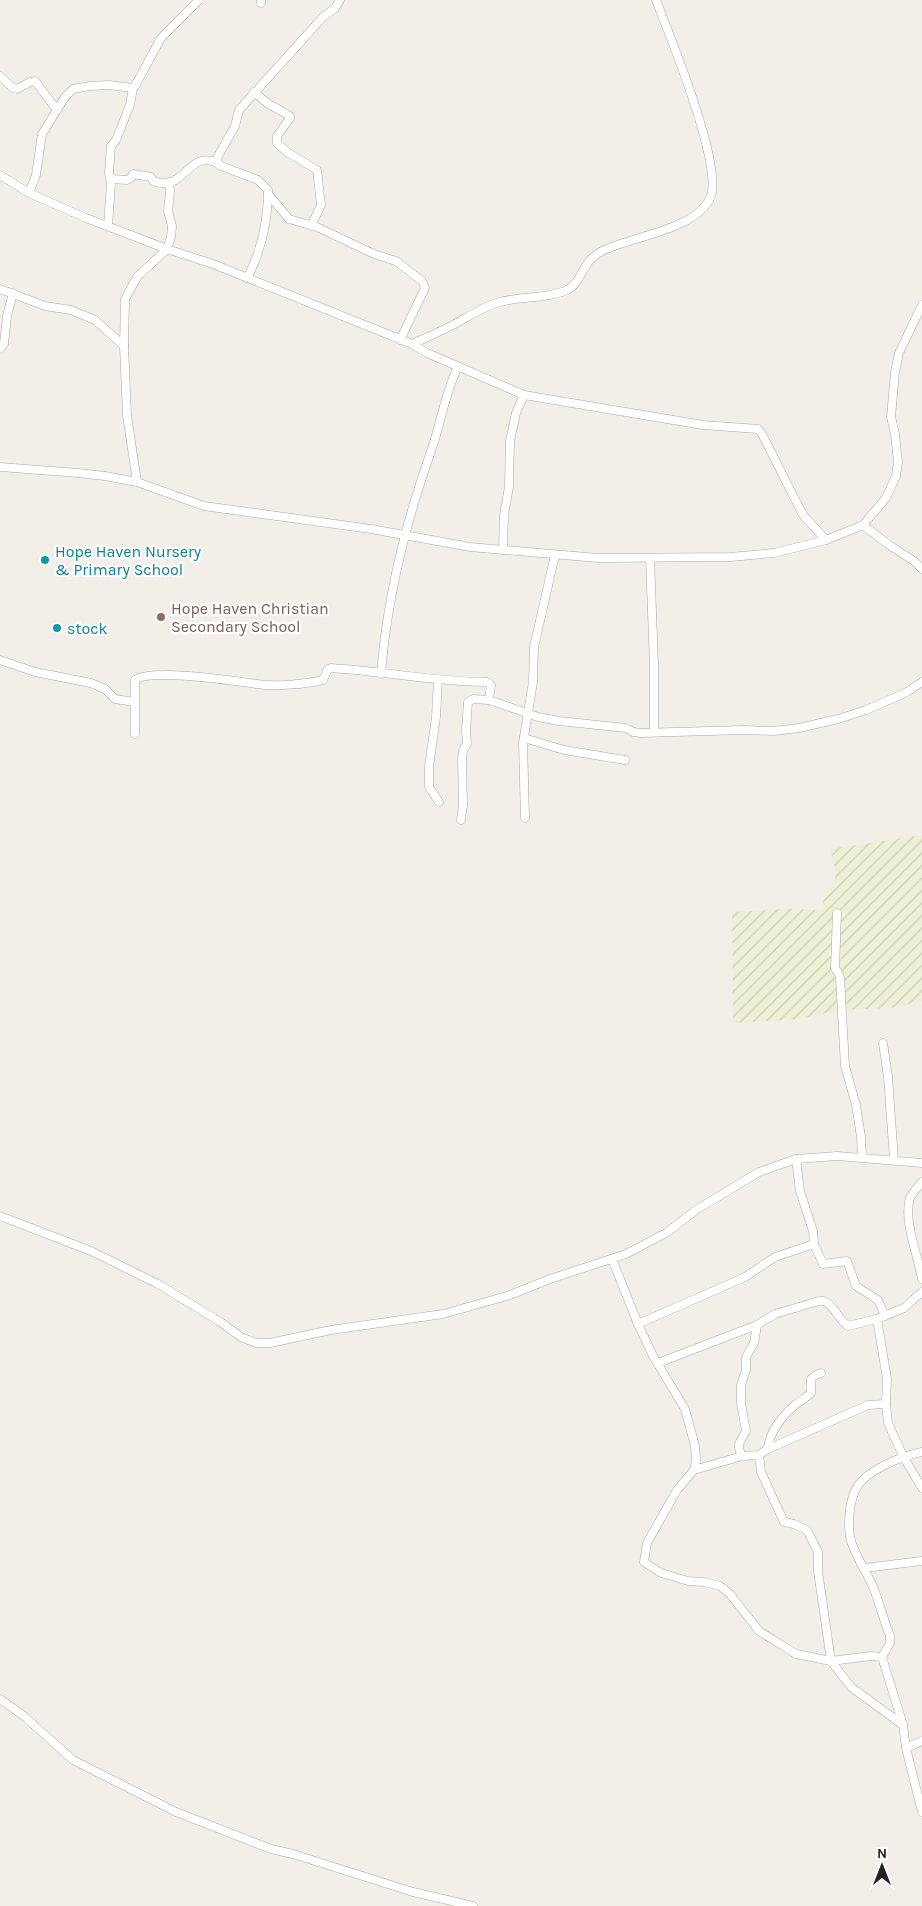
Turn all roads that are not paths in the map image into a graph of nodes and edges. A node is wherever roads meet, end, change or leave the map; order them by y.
1 (199, 0) edge
2 (339, 0) edge
3 (656, 0) edge
4 (0, 76) edge
5 (133, 88) junction
6 (254, 92) junction
7 (56, 110) junction
8 (218, 163) junction
9 (0, 176) edge
10 (111, 178) junction
11 (170, 182) junction
12 (29, 193) junction
13 (268, 194) junction
14 (108, 226) junction
15 (311, 226) junction
16 (167, 249) junction
17 (248, 278) junction
18 (0, 289) edge
19 (13, 293) junction
20 (922, 305) edge
21 (400, 340) junction
22 (412, 344) junction
23 (124, 346) junction
24 (0, 349) edge
25 (458, 367) junction
26 (524, 395) junction
27 (0, 467) edge
28 (137, 482) junction
29 (863, 525) junction
30 (405, 537) junction
31 (826, 540) junction
32 (503, 550) junction
33 (555, 555) junction
34 (650, 558) junction
35 (922, 569) edge
36 (0, 660) edge
37 (381, 674) junction
38 (438, 680) junction
39 (922, 682) edge
40 (489, 700) junction
41 (134, 702) junction
42 (528, 714) junction
43 (654, 732) junction
44 (135, 734) dead end
45 (524, 738) junction
46 (625, 760) dead end
47 (439, 802) dead end
48 (524, 818) dead end
49 (461, 820) dead end
50 (836, 914) dead end
51 (883, 1043) dead end
52 (862, 1157) junction
53 (796, 1159) junction
54 (894, 1160) junction
55 (922, 1163) edge
56 (922, 1182) edge
57 (0, 1216) edge
58 (814, 1244) junction
59 (612, 1259) junction
60 (922, 1279) edge
61 (922, 1292) edge
62 (881, 1317) junction
63 (638, 1324) junction
64 (757, 1325) junction
65 (658, 1363) junction
66 (822, 1372) dead end
67 (886, 1404) junction
68 (768, 1449) junction
69 (922, 1452) edge
70 (759, 1455) junction
71 (742, 1456) junction
72 (903, 1456) junction
73 (694, 1470) junction
74 (922, 1488) edge
75 (922, 1561) edge
76 (864, 1568) junction
77 (882, 1657) junction
78 (831, 1662) junction
79 (0, 1699) edge
80 (903, 1726) junction
81 (922, 1741) edge
82 (906, 1748) junction
83 (922, 1812) edge
84 (473, 1906) edge

1 - 5 street
2 - 6 street
3 - 22 street
4 - 7 street
5 - 7 street
5 - 10 street
6 - 8 street
6 - 15 street
7 - 12 street
8 - 11 street
8 - 13 street
9 - 12 street
10 - 11 street
10 - 14 street
11 - 16 street
12 - 14 street
13 - 15 street
13 - 17 street
14 - 16 street
15 - 21 street
16 - 17 street
16 - 23 street
17 - 21 street
18 - 19 street
19 - 23 street
19 - 24 street
20 - 29 street
21 - 22 street
22 - 25 street
23 - 28 street
25 - 26 street
25 - 30 street
26 - 31 street
26 - 32 street
27 - 28 street
28 - 30 street
29 - 31 street
29 - 35 street
30 - 32 street
30 - 37 street
31 - 34 street
32 - 33 street
33 - 34 street
33 - 42 street
34 - 43 street
36 - 41 street
37 - 38 street
37 - 41 street
38 - 40 street
38 - 47 street
39 - 43 street
40 - 42 street
40 - 49 street
41 - 44 street
42 - 43 street
42 - 45 street
45 - 46 street
45 - 48 street
50 - 52 street
51 - 54 street
52 - 53 street
52 - 54 street
53 - 58 street
53 - 59 street
54 - 55 street
56 - 60 street
57 - 59 street
58 - 62 street
58 - 63 street
59 - 63 street
61 - 62 street
62 - 64 street
62 - 67 street
63 - 65 street
64 - 65 street
64 - 71 street
65 - 73 street
66 - 68 street
67 - 68 street
67 - 72 street
68 - 70 street
69 - 72 street
70 - 71 street
70 - 78 street
71 - 73 street
72 - 74 street
72 - 76 street
73 - 78 street
75 - 76 street
76 - 77 street
77 - 78 street
77 - 80 street
78 - 80 street
79 - 84 street
80 - 82 street
81 - 82 street
82 - 83 street

